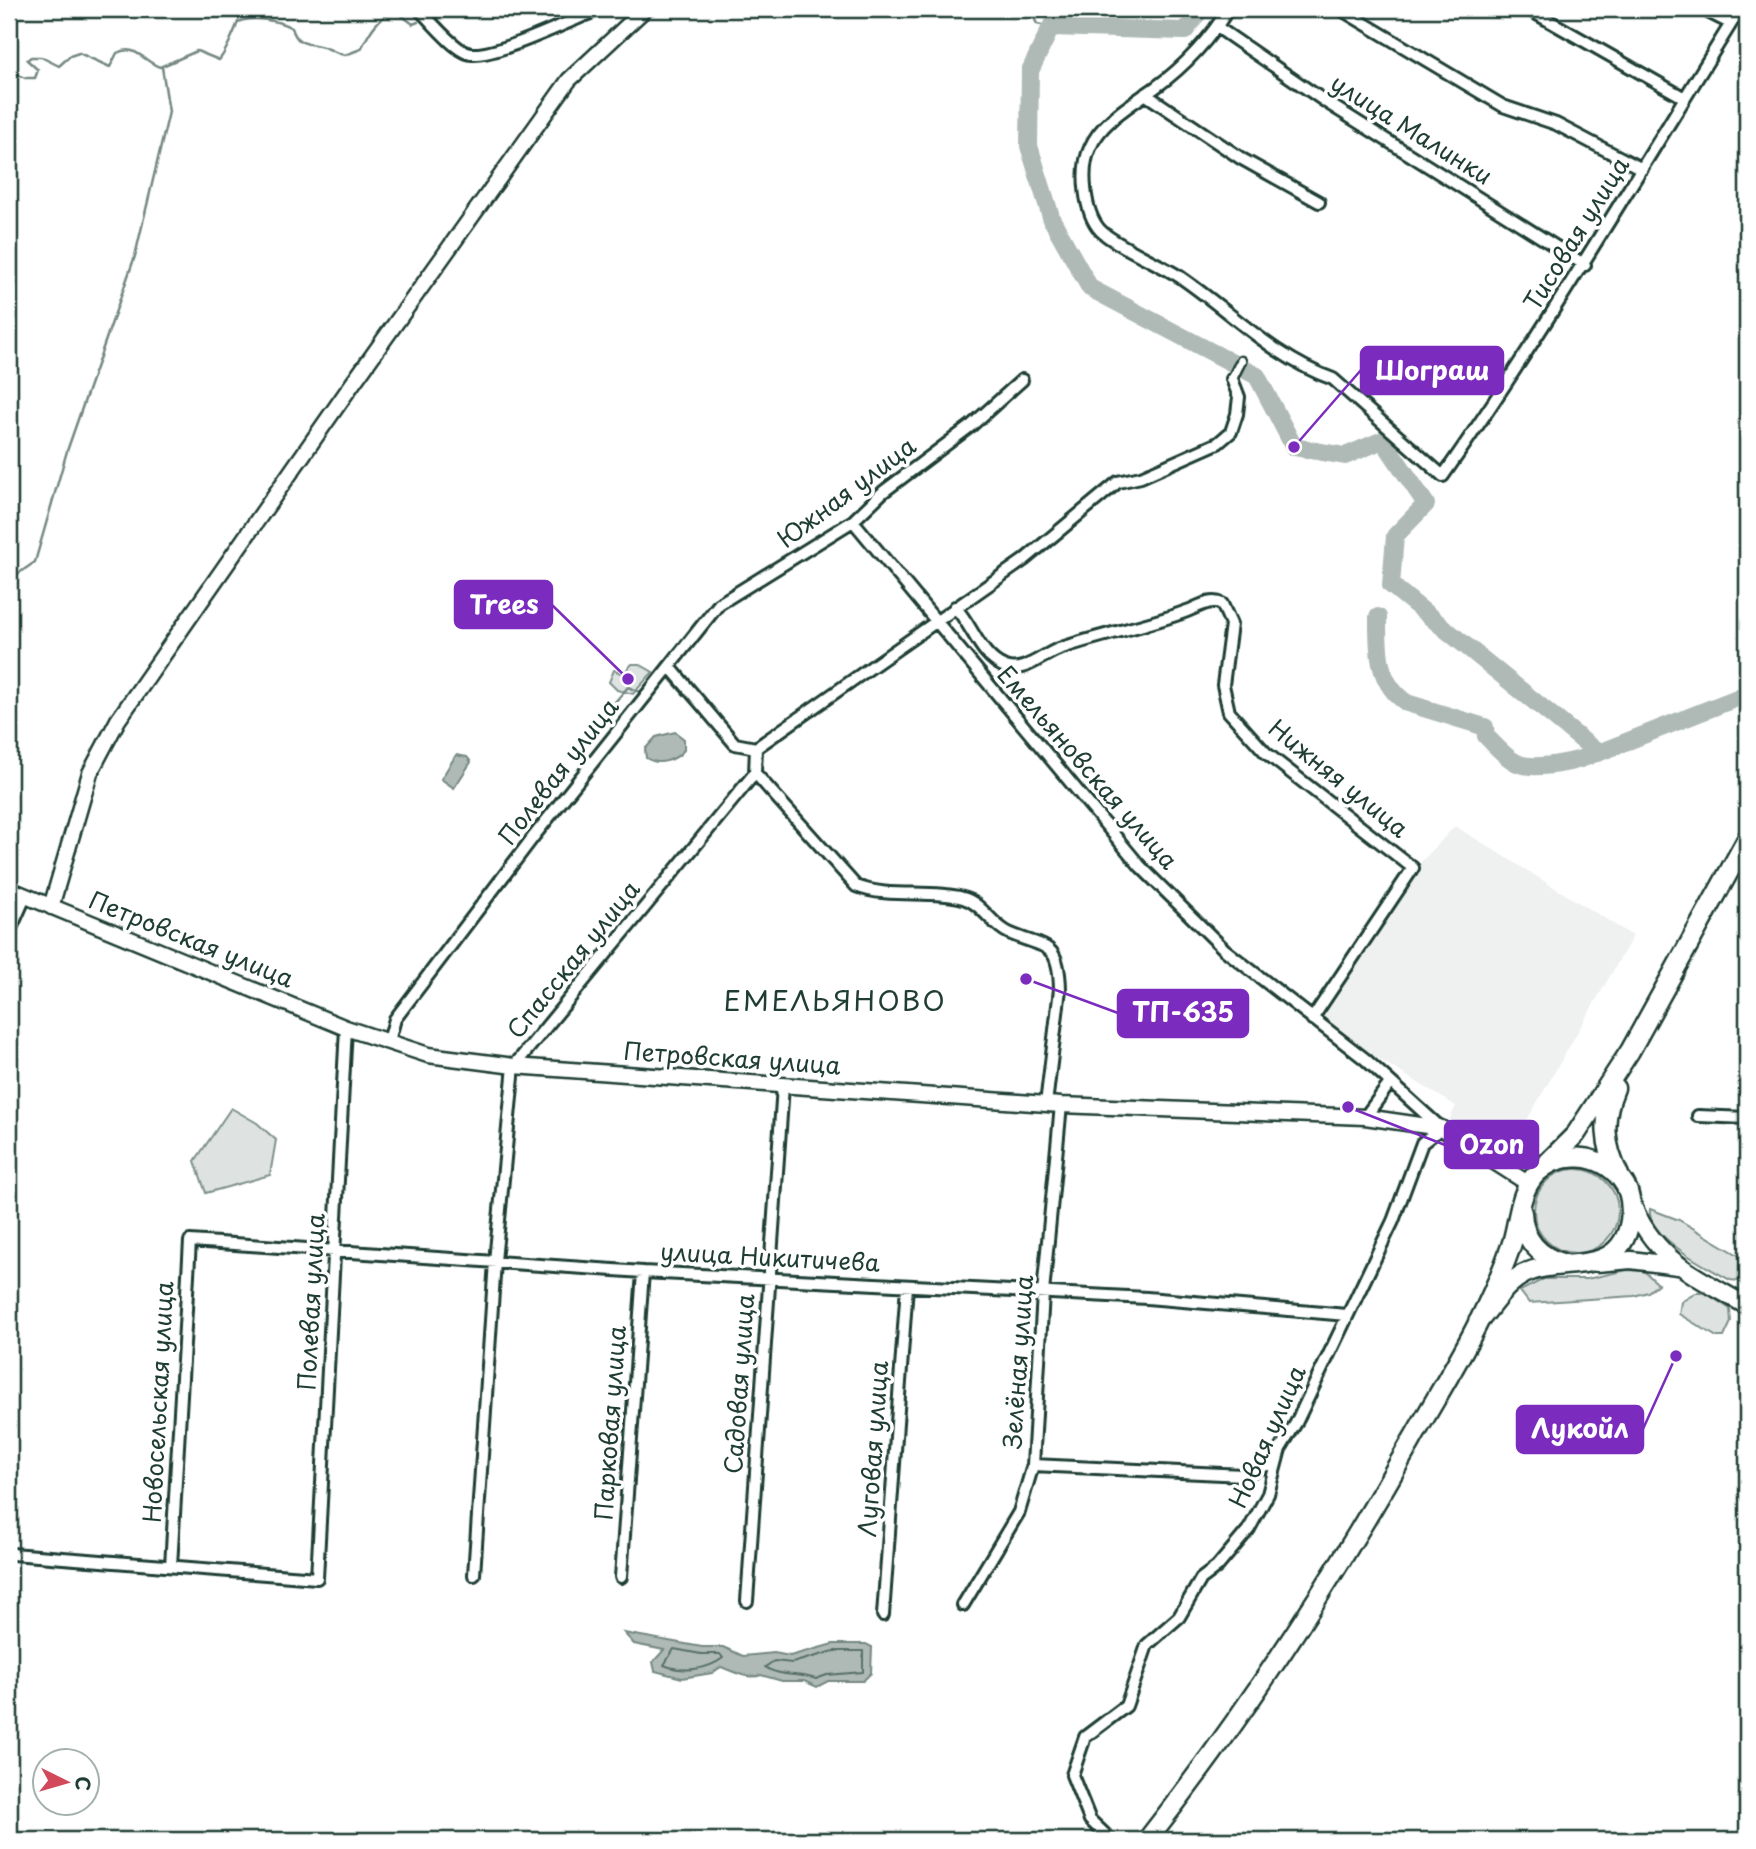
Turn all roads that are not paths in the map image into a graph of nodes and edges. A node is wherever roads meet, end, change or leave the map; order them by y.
1 (419, 9) edge
2 (600, 9) edge
3 (645, 9) edge
4 (1228, 9) edge
5 (1340, 9) edge
6 (1528, 9) edge
7 (1702, 9) edge
8 (1740, 9) edge
9 (1730, 23) junction
10 (1217, 27) junction
11 (1145, 94) junction
12 (1683, 97) junction
13 (1642, 169) junction
14 (1319, 202) dead end
15 (1585, 265) junction
16 (1241, 361) dead end
17 (1232, 379) joint
18 (1022, 380) dead end
19 (853, 521) junction
20 (955, 607) junction
21 (935, 621) junction
22 (670, 667) junction
23 (756, 748) junction
24 (755, 773) junction
25 (1747, 839) edge
26 (9, 890) edge
27 (25, 897) junction
28 (51, 907) junction
29 (9, 933) edge
30 (1312, 1020) junction
31 (346, 1028) junction
32 (388, 1041) junction
33 (1629, 1051) junction
34 (514, 1066) junction
35 (1390, 1083) junction
36 (783, 1086) junction
37 (1046, 1104) junction
38 (1061, 1105) junction
39 (1698, 1116) dead end
40 (1365, 1118) junction
41 (1747, 1118) edge
42 (1441, 1128) junction
43 (1623, 1181) junction
44 (1530, 1184) junction
45 (1631, 1201) junction
46 (190, 1241) joint
47 (336, 1252) junction
48 (495, 1261) junction
49 (1578, 1264) junction
50 (1678, 1266) junction
51 (643, 1272) junction
52 (768, 1279) junction
53 (907, 1286) junction
54 (1043, 1293) junction
55 (1747, 1307) edge
56 (1347, 1315) junction
57 (1478, 1322) junction
58 (1280, 1449) junction
59 (1033, 1465) junction
60 (12, 1554) dead end
61 (171, 1566) junction
62 (474, 1575) dead end
63 (621, 1577) dead end
64 (747, 1601) dead end
65 (963, 1605) dead end
66 (883, 1615) dead end
67 (1111, 1840) edge
68 (1147, 1840) edge

1 - 2 street
3 - 28 street
4 - 10 street
5 - 13 street
6 - 12 street
7 - 9 street
8 - 9 street, Тисовая улица
9 - 12 street, Тисовая улица
10 - 11 street
10 - 15 street, улица Малинки
11 - 14 street
11 - 15 street, Тисовая улица
12 - 13 street, Тисовая улица
13 - 15 street, Тисовая улица
16 - 17 street
17 - 20 street
18 - 19 street, Южная улица
19 - 21 street, Емельяновская улица
19 - 22 street, Южная улица
20 - 21 street
20 - 30 street, Нижняя улица
21 - 23 street
21 - 30 street, Емельяновская улица
22 - 23 street
22 - 32 street, Полевая улица
23 - 24 street
24 - 34 street, Спасская улица
24 - 37 street
25 - 33 main road
26 - 27 street, Петровская улица
27 - 28 street, Петровская улица
27 - 29 street
28 - 31 street, Петровская улица
30 - 35 street, Емельяновская улица
31 - 32 street, Петровская улица
31 - 47 street, Полевая улица
32 - 34 street, Петровская улица
33 - 43 main road
33 - 44 main road
34 - 36 street, Петровская улица
34 - 48 street, Спасская улица
35 - 40 street
35 - 42 street, Емельяновская улица
36 - 37 street, Петровская улица
36 - 52 street, Садовая улица
37 - 38 street, Петровская улица
38 - 40 street, Петровская улица
38 - 54 street, Зелёная улица
39 - 41 street
40 - 42 street, Петровская улица
42 - 44 street, Петровская улица
42 - 56 street, Новая улица
43 - 44 main road
43 - 45 main road
44 - 49 main road
44 - 57 main road
45 - 49 main road
45 - 50 main road
46 - 47 street, улица Никитичева
46 - 61 street, Новосельская улица
47 - 48 street, улица Никитичева
47 - 61 street, Полевая улица
48 - 51 street, улица Никитичева
48 - 62 street, Спасская улица
49 - 50 main road
49 - 57 main road
50 - 55 main road
51 - 52 street, улица Никитичева
51 - 63 street, Парковая улица
52 - 53 street, улица Никитичева
52 - 64 street, Садовая улица
53 - 54 street, улица Никитичева
53 - 66 street, Луговая улица
54 - 56 street, улица Никитичева
54 - 59 street, Зелёная улица
56 - 58 street, Новая улица
57 - 68 main road
58 - 59 street
58 - 67 street, Новая улица
59 - 65 street, Зелёная улица
60 - 61 street

